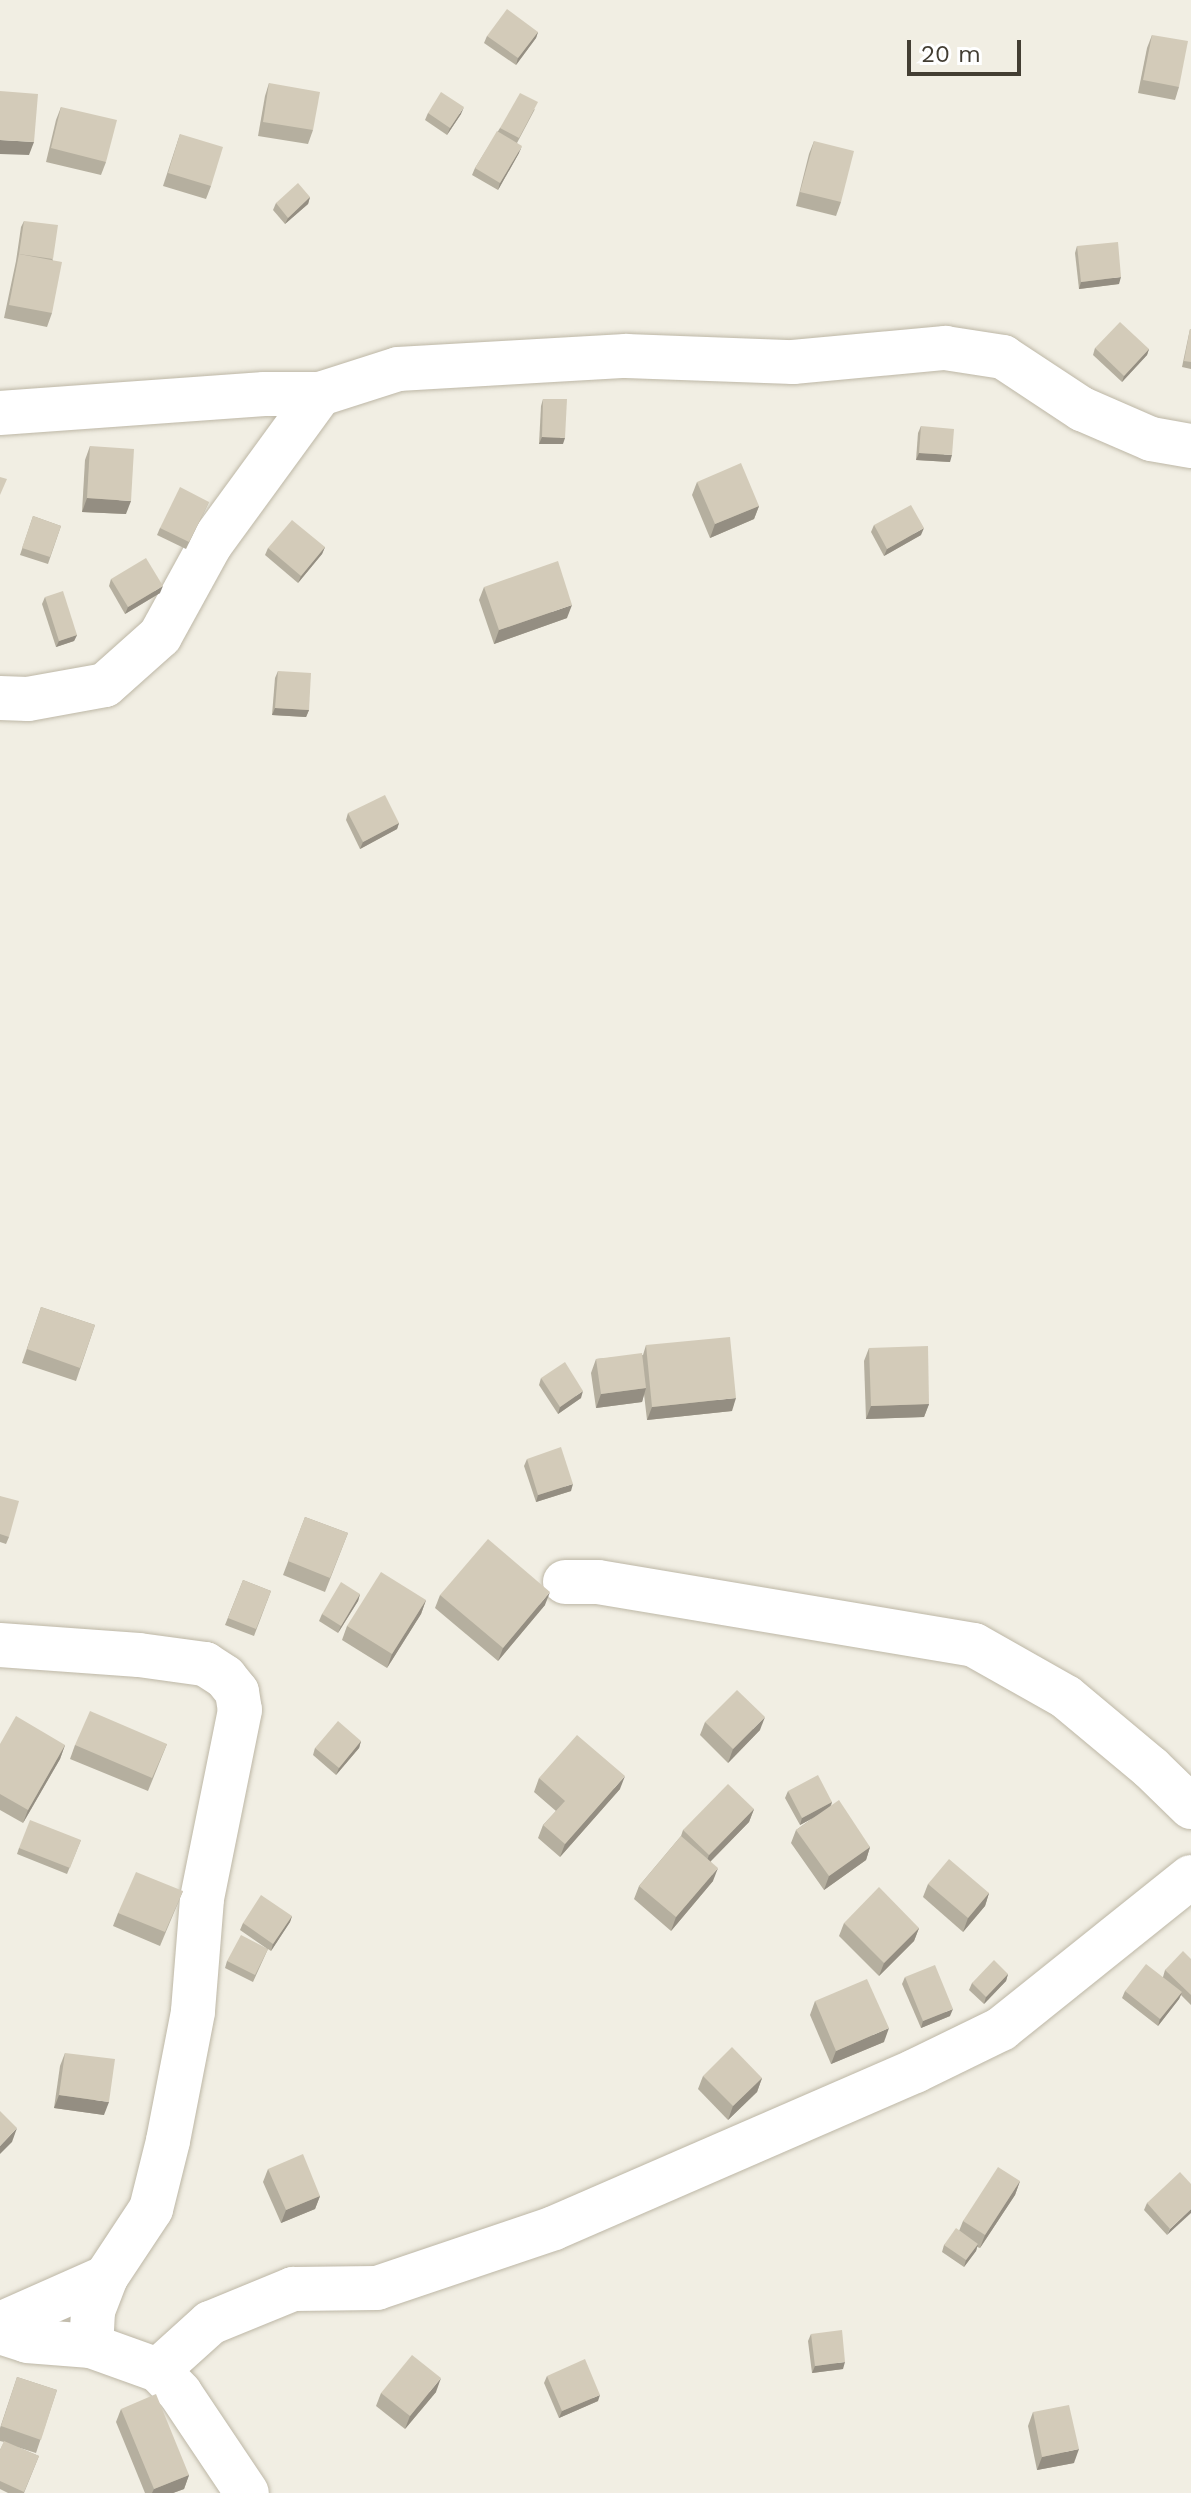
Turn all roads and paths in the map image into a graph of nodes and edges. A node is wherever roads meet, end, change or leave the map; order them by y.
1 (320, 394) junction
2 (0, 413) edge
3 (1191, 446) edge
4 (0, 698) edge
5 (565, 1582) dead end
6 (0, 1645) edge
7 (1191, 1807) edge
8 (1191, 1877) edge
9 (106, 2277) junction
10 (0, 2324) edge
11 (0, 2332) edge
12 (91, 2346) junction
13 (158, 2370) junction
14 (247, 2493) edge

1 - 2 street
1 - 3 street
1 - 4 street
5 - 7 street
6 - 9 street
8 - 13 street
9 - 10 street
9 - 12 street
11 - 12 street
12 - 13 street
13 - 14 street

